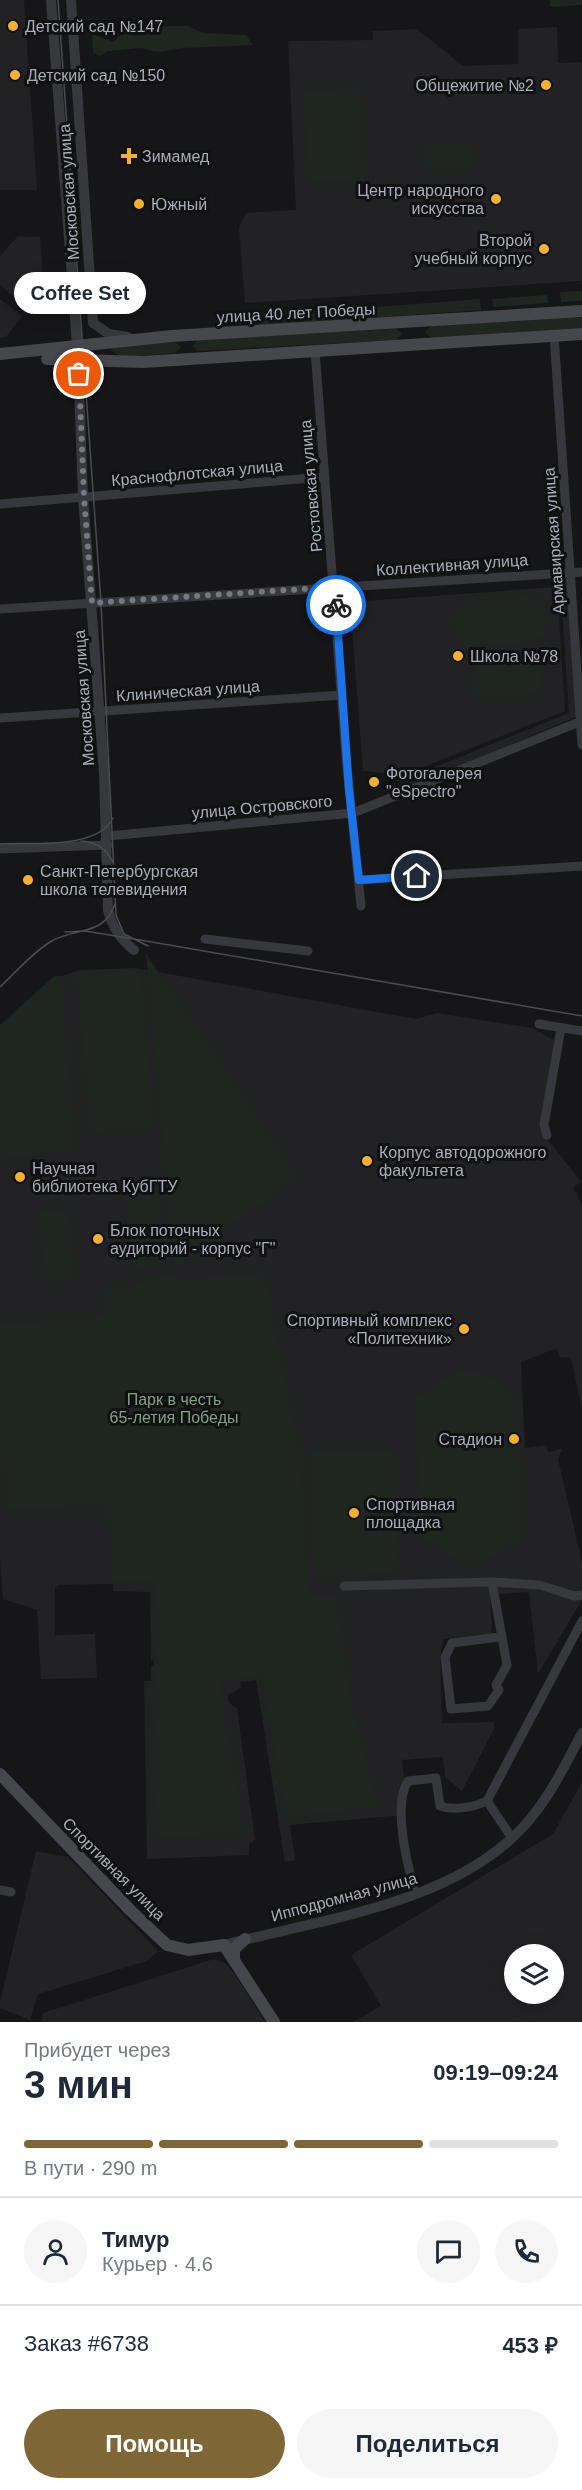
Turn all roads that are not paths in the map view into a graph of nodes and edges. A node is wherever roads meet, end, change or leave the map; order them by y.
1 (51, 0) edge
2 (71, 0) edge
3 (582, 311) edge
4 (429, 321) junction
5 (395, 324) junction
6 (74, 327) junction
7 (582, 334) edge
8 (198, 335) junction
9 (554, 335) junction
10 (148, 338) junction
11 (431, 343) junction
12 (396, 345) junction
13 (315, 350) junction
14 (42, 351) junction
15 (78, 353) junction
16 (0, 354) edge
17 (200, 357) junction
18 (0, 362) edge
19 (324, 477) junction
20 (84, 497) junction
21 (0, 504) edge
22 (582, 572) edge
23 (571, 573) junction
24 (334, 587) junction
25 (92, 603) junction
26 (0, 609) edge
27 (342, 695) junction
28 (100, 713) junction
29 (0, 718) edge
30 (581, 722) edge
31 (582, 745) edge
32 (353, 813) junction
33 (108, 840) junction
34 (0, 849) edge
35 (582, 866) edge
36 (359, 880) junction
37 (361, 906) dead end
38 (205, 939) dead end
39 (134, 950) dead end
40 (308, 951) dead end
41 (538, 1024) dead end
42 (561, 1028) junction
43 (582, 1031) edge
44 (547, 1135) dead end
45 (492, 1582) junction
46 (344, 1586) dead end
47 (582, 1595) edge
48 (582, 1621) edge
49 (500, 1637) junction
50 (582, 1733) edge
51 (0, 1774) edge
52 (487, 1801) junction
53 (512, 1838) junction
54 (0, 1890) edge
55 (11, 1892) dead end
56 (415, 1894) junction
57 (242, 1942) junction
58 (218, 1948) junction
59 (233, 1960) junction
60 (269, 2022) edge
61 (274, 2022) edge

1 - 6 street, Московская улица
2 - 10 street, Московская улица
3 - 4 main road, улица 40 лет Победы
4 - 5 main road, улица 40 лет Победы
4 - 11 main road
5 - 8 main road, улица 40 лет Победы
5 - 12 main road, улица 40 лет Победы
6 - 14 street
6 - 15 street, Московская улица
7 - 9 main road, улица 40 лет Победы
8 - 10 main road, улица 40 лет Победы
8 - 17 main road, улица 40 лет Победы
9 - 11 main road, улица 40 лет Победы
9 - 23 street, Армавирская улица
10 - 15 main road, улица 40 лет Победы
11 - 12 main road, улица 40 лет Победы
12 - 13 main road, улица 40 лет Победы
13 - 17 main road, улица 40 лет Победы
13 - 19 street, Ростовская улица
14 - 15 main road, улица 40 лет Победы
14 - 16 main road, улица 40 лет Победы
15 - 17 main road, улица 40 лет Победы
15 - 18 main road, улица 40 лет Победы
15 - 20 street, Московская улица
19 - 20 street, Краснофлотская улица
19 - 24 street, Ростовская улица
20 - 21 street, Краснофлотская улица
20 - 25 street, Московская улица
22 - 23 street, Коллективная улица
23 - 24 street, Коллективная улица
23 - 30 street, Армавирская улица
24 - 25 street, Коллективная улица
24 - 27 street, Ростовская улица
25 - 26 street, Коллективная улица
25 - 28 street, Московская улица
27 - 28 street, Клиническая улица
27 - 32 street, Ростовская улица
28 - 29 street, Клиническая улица
28 - 33 street, Московская улица
30 - 31 street, Армавирская улица
30 - 32 street, улица Островского
32 - 33 street, улица Островского
32 - 36 street, Ростовская улица
33 - 34 street, улица Островского
33 - 39 street, Московская улица
35 - 36 street
36 - 37 street, Ростовская улица
38 - 40 street
41 - 42 street
42 - 43 street
42 - 44 street
45 - 46 street
45 - 47 street
45 - 49 street
48 - 52 street
49 - 49 street
50 - 53 street, Ипподромная улица
51 - 58 main road, Спортивная улица
52 - 53 street
52 - 56 street
53 - 56 street, Ипподромная улица
54 - 55 street
56 - 57 street, Ипподромная улица
57 - 58 street, Ипподромная улица
57 - 59 main road
58 - 59 main road
59 - 60 main road
59 - 61 main road

